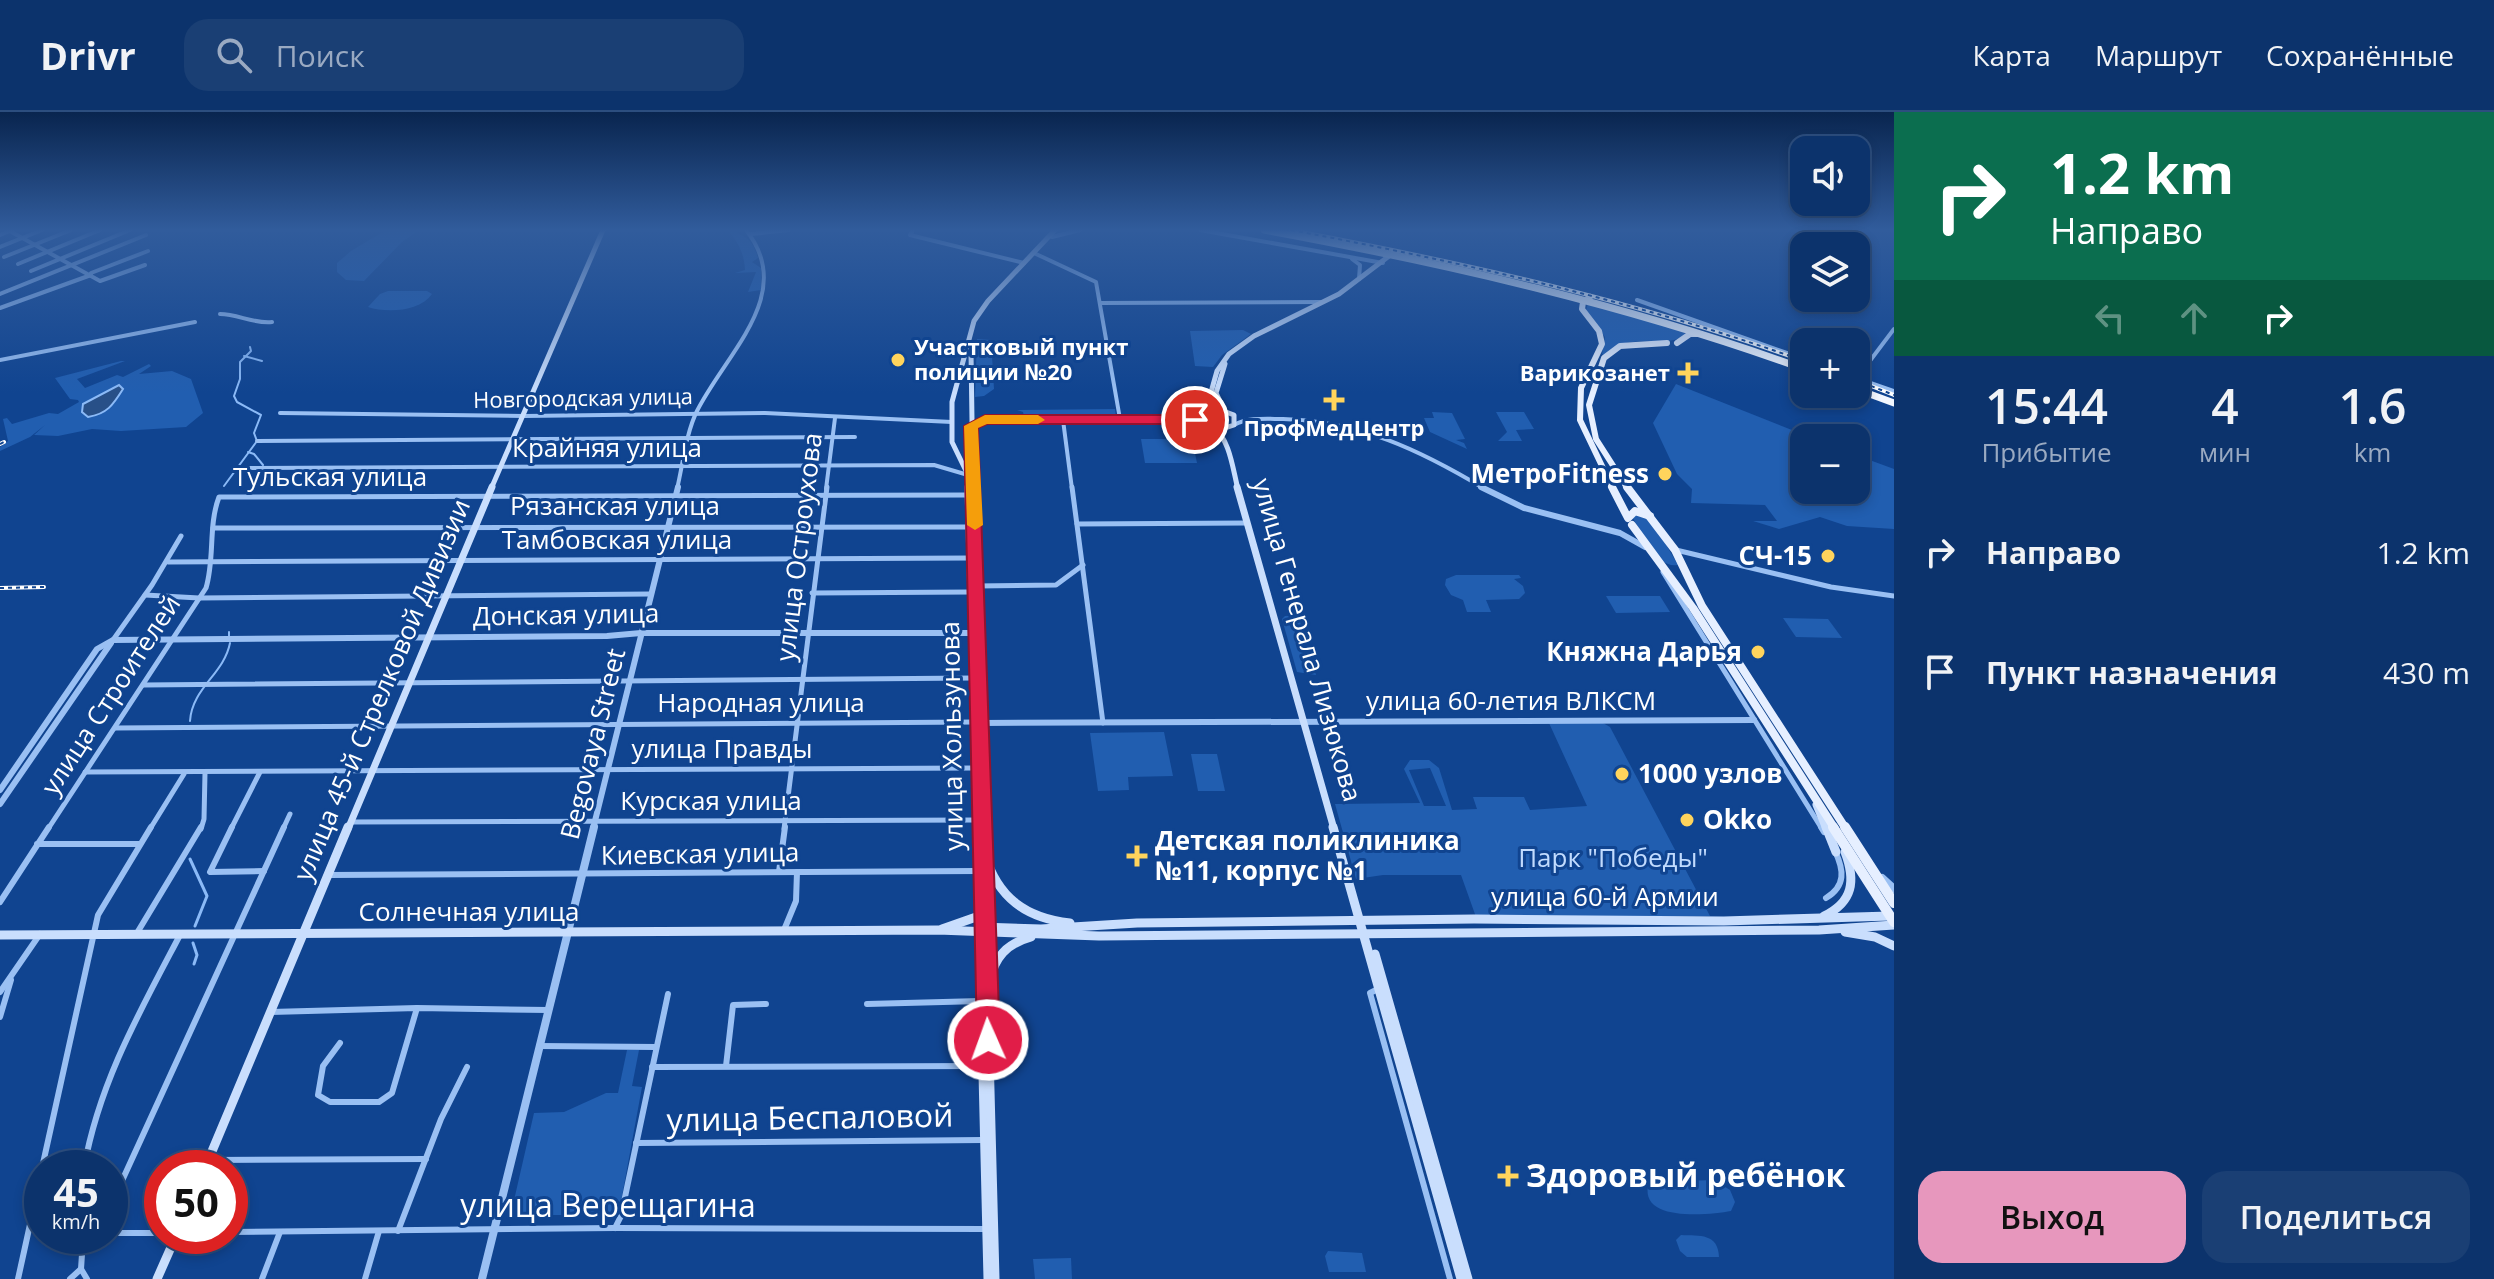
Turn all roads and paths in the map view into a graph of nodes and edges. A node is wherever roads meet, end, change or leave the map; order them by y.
1 (25, 284) edge
2 (63, 284) edge
3 (580, 284) edge
4 (764, 284) edge
5 (1005, 284) edge
6 (1096, 284) edge
7 (1350, 284) edge
8 (1353, 284) edge
9 (1511, 284) edge
10 (1519, 284) edge
11 (0, 294) edge
12 (1586, 300) junction
13 (1637, 300) dead end
14 (1323, 302) junction
15 (1100, 303) junction
16 (0, 308) edge
17 (220, 314) dead end
18 (195, 322) dead end
19 (272, 322) dead end
20 (1894, 329) edge
21 (1692, 332) junction
22 (1263, 334) junction
23 (1667, 343) joint
24 (1677, 343) joint
25 (1790, 354) edge
26 (1602, 356) junction
27 (0, 360) edge
28 (1870, 360) edge
29 (1790, 362) edge
30 (1790, 363) edge
31 (967, 367) junction
32 (1870, 383) edge
33 (1894, 391) edge
34 (1870, 393) edge
35 (965, 399) junction
36 (952, 402) junction
37 (1894, 402) edge
38 (1227, 410) junction
39 (1204, 412) junction
40 (280, 413) dead end
41 (696, 413) junction
42 (970, 413) junction
43 (524, 416) junction
44 (835, 418) junction
45 (1120, 418) junction
46 (952, 419) junction
47 (1063, 420) junction
48 (1204, 423) junction
49 (971, 426) junction
50 (1231, 427) junction
51 (1213, 428) junction
52 (690, 437) junction
53 (833, 437) junction
54 (855, 437) dead end
55 (513, 439) junction
56 (257, 441) dead end
57 (971, 445) junction
58 (954, 446) junction
59 (830, 465) junction
60 (682, 466) junction
61 (500, 467) junction
62 (244, 468) dead end
63 (968, 475) junction
64 (827, 494) junction
65 (675, 495) junction
66 (969, 495) junction
67 (487, 496) junction
68 (219, 497) joint
69 (1653, 518) junction
70 (1630, 522) junction
71 (1248, 523) junction
72 (1077, 524) junction
73 (667, 526) junction
74 (823, 526) junction
75 (474, 527) junction
76 (970, 527) junction
77 (213, 528) junction
78 (181, 536) dead end
79 (1648, 550) junction
80 (1675, 550) junction
81 (970, 558) junction
82 (460, 559) junction
83 (659, 559) junction
84 (817, 559) junction
85 (211, 561) junction
86 (168, 562) junction
87 (1083, 565) junction
88 (1683, 565) junction
89 (1660, 567) junction
90 (974, 589) junction
91 (812, 593) junction
92 (446, 594) junction
93 (650, 594) junction
94 (145, 595) junction
95 (1894, 596) edge
96 (199, 598) junction
97 (1275, 613) junction
98 (808, 632) junction
99 (641, 633) junction
100 (975, 633) junction
101 (428, 637) junction
102 (171, 639) junction
103 (113, 640) junction
104 (85, 667) junction
105 (87, 677) junction
106 (973, 678) junction
107 (802, 679) junction
108 (630, 681) junction
109 (409, 682) junction
110 (142, 685) junction
111 (1754, 720) junction
112 (1306, 722) junction
113 (797, 723) junction
114 (977, 723) junction
115 (1103, 723) junction
116 (619, 724) junction
117 (391, 725) junction
118 (114, 728) junction
119 (976, 768) junction
120 (791, 769) junction
121 (607, 770) junction
122 (372, 771) junction
123 (84, 772) junction
124 (260, 772) junction
125 (205, 773) junction
126 (185, 774) junction
127 (0, 790) edge
128 (1813, 796) junction
129 (0, 804) edge
130 (290, 814) dead end
131 (977, 820) junction
132 (785, 821) junction
133 (350, 822) junction
134 (595, 822) junction
135 (1836, 832) junction
136 (983, 836) junction
137 (37, 844) junction
138 (140, 844) junction
139 (1836, 852) junction
140 (1864, 857) junction
141 (264, 871) junction
142 (977, 871) junction
143 (779, 872) junction
144 (797, 872) junction
145 (328, 875) junction
146 (582, 875) junction
147 (1894, 889) edge
148 (1826, 898) dead end
149 (0, 902) edge
150 (1894, 903) edge
151 (982, 914) junction
152 (1814, 919) junction
153 (1893, 920) edge
154 (1363, 922) junction
155 (1151, 923) junction
156 (1096, 925) junction
157 (938, 930) junction
158 (982, 930) junction
159 (1819, 930) junction
160 (784, 931) junction
161 (41, 934) junction
162 (94, 934) junction
163 (137, 934) junction
164 (180, 934) junction
165 (234, 934) junction
166 (568, 934) junction
167 (1041, 934) junction
168 (1152, 934) junction
169 (0, 935) edge
170 (303, 935) junction
171 (1367, 935) junction
172 (1894, 946) edge
173 (12, 976) junction
174 (1379, 989) junction
175 (0, 992) edge
176 (668, 994) dead end
177 (984, 996) junction
178 (766, 1004) dead end
179 (867, 1004) dead end
180 (417, 1008) junction
181 (548, 1010) junction
182 (270, 1012) junction
183 (0, 1017) edge
184 (340, 1043) dead end
185 (539, 1046) junction
186 (656, 1047) junction
187 (726, 1066) junction
188 (983, 1066) junction
189 (467, 1067) dead end
190 (652, 1067) junction
191 (985, 1140) junction
192 (636, 1143) junction
193 (46, 1150) edge
194 (86, 1150) edge
195 (213, 1150) edge
196 (426, 1159) junction
197 (248, 1163) edge
198 (128, 1167) edge
199 (615, 1228) junction
200 (495, 1229) junction
201 (990, 1229) junction
202 (379, 1231) junction
203 (398, 1231) junction
204 (248, 1232) edge
205 (280, 1232) junction
206 (24, 1252) edge
207 (82, 1254) edge
208 (168, 1254) edge
209 (81, 1269) junction
210 (18, 1279) edge
211 (70, 1279) edge
212 (87, 1279) edge
213 (157, 1279) edge
214 (262, 1279) edge
215 (365, 1279) edge
216 (482, 1279) edge
217 (988, 1279) edge
218 (995, 1279) edge
219 (1450, 1279) edge
220 (1461, 1279) edge
221 (1468, 1279) edge

1 - 11 street
2 - 16 street
3 - 43 main road, улица 45-й Стрелковой Дивизии
4 - 41 street, Begovaya Street
5 - 31 main road, улица Хользунова
6 - 15 street
7 - 14 main road
8 - 22 main road
9 - 12 highway
10 - 12 highway
12 - 21 highway
12 - 26 main road
13 - 25 street
14 - 15 street
14 - 22 main road
15 - 45 street
17 - 19 street
18 - 27 street
20 - 28 street
21 - 24 main road
21 - 29 highway
21 - 30 highway
22 - 38 main road
22 - 39 main road
23 - 24 main road
23 - 26 main road
26 - 69 main road
26 - 70 main road
31 - 35 main road, улица Хользунова
31 - 36 main road, улица Хользунова
32 - 33 street
34 - 37 highway
35 - 36 main road
35 - 42 main road, улица Хользунова
36 - 46 main road, улица Хользунова
38 - 39 main road
38 - 50 main road, улица Генерала Лизюкова
38 - 70 street
39 - 45 street
39 - 48 main road
40 - 43 street, Новгородская улица
41 - 43 street, Новгородская улица
41 - 44 street, Новгородская улица
41 - 52 street, Begovaya Street
42 - 45 street
42 - 49 main road, улица Хользунова
43 - 55 main road, улица 45-й Стрелковой Дивизии
44 - 46 street, Новгородская улица
44 - 53 street, улица Остроухова
45 - 47 street
45 - 48 street
46 - 58 main road, улица Хользунова
47 - 49 street
47 - 72 street
48 - 51 main road
49 - 57 main road, улица Хользунова
50 - 51 main road
50 - 79 street
50 - 97 main road, улица Генерала Лизюкова
51 - 71 main road, улица Генерала Лизюкова
52 - 53 street, Новгородская улица
52 - 55 street, Новгородская улица
52 - 60 street, Begovaya Street
53 - 54 street, Новгородская улица
53 - 59 street, улица Остроухова
55 - 56 street, Новгородская улица
55 - 61 main road, улица 45-й Стрелковой Дивизии
57 - 58 main road
57 - 90 main road, улица Хользунова
58 - 63 main road, улица Хользунова
59 - 60 street, Крайняя улица
59 - 63 street, Крайняя улица
59 - 64 street, улица Остроухова
60 - 61 street, Крайняя улица
60 - 65 street, Begovaya Street
61 - 62 street, Крайняя улица
61 - 67 main road, улица 45-й Стрелковой Дивизии
63 - 66 main road, улица Хользунова
64 - 65 street, Тульская улица
64 - 66 street, Тульская улица
64 - 74 street, улица Остроухова
65 - 67 street, Тульская улица
65 - 73 street, Begovaya Street
66 - 76 main road, улица Хользунова
67 - 68 street, Тульская улица
67 - 75 main road, улица 45-й Стрелковой Дивизии
68 - 77 street, улица Строителей
69 - 70 main road
69 - 80 main road
70 - 79 main road
71 - 72 street
71 - 97 main road, улица Генерала Лизюкова
72 - 87 street
73 - 74 street, Рязанская улица
73 - 75 street, Рязанская улица
73 - 83 street, Begovaya Street
74 - 76 street, Рязанская улица
74 - 84 street, улица Остроухова
75 - 77 street, Рязанская улица
75 - 82 main road, улица 45-й Стрелковой Дивизии
76 - 81 main road, улица Хользунова
77 - 85 street, улица Строителей
78 - 86 street
79 - 89 main road
80 - 88 main road
80 - 95 street
81 - 84 street, Тамбовская улица
81 - 90 main road, улица Хользунова
82 - 83 street, Тамбовская улица
82 - 85 street, Тамбовская улица
82 - 92 main road, улица 45-й Стрелковой Дивизии
83 - 84 street, Тамбовская улица
83 - 93 street, Begovaya Street
84 - 91 street, улица Остроухова
85 - 86 street, Тамбовская улица
85 - 96 street, улица Строителей
86 - 94 street
87 - 90 street
87 - 115 street
88 - 89 main road
88 - 140 main road
89 - 111 street
89 - 128 main road
90 - 91 street
90 - 100 main road, улица Хользунова
91 - 98 street, улица Остроухова
92 - 93 street
92 - 96 street
92 - 101 main road, улица 45-й Стрелковой Дивизии
93 - 99 street, Begovaya Street
94 - 96 street
94 - 103 street
96 - 102 street, улица Строителей
97 - 112 main road, улица Генерала Лизюкова
98 - 99 street, Донская улица
98 - 100 street, Донская улица
98 - 107 street, улица Остроухова
99 - 101 street, Донская улица
99 - 108 street, Begovaya Street
100 - 106 main road, улица Хользунова
100 - 114 main road, улица Хользунова
101 - 102 street, Донская улица
101 - 109 main road, улица 45-й Стрелковой Дивизии
102 - 103 street, Донская улица
102 - 110 street, улица Строителей
103 - 104 street
103 - 105 street
104 - 105 street
104 - 127 street
105 - 129 street
106 - 107 street
106 - 114 main road, улица Хользунова
107 - 108 street
107 - 113 street, улица Остроухова
108 - 109 street
108 - 116 street, Begovaya Street
109 - 110 street
109 - 117 main road, улица 45-й Стрелковой Дивизии
110 - 118 street, улица Строителей
111 - 112 street, улица 60-летия ВЛКСМ
111 - 139 street
112 - 115 street, улица 60-летия ВЛКСМ
112 - 154 main road, улица Генерала Лизюкова
113 - 114 street, Народная улица
113 - 116 street, Народная улица
113 - 120 street, улица Остроухова
114 - 115 street, улица 60-летия ВЛКСМ
114 - 119 main road, улица Хользунова
114 - 136 main road, улица Хользунова
116 - 117 street, Народная улица
116 - 121 street, Begovaya Street
117 - 118 street, Народная улица
117 - 122 main road, улица 45-й Стрелковой Дивизии
118 - 123 street, улица Строителей
119 - 120 street, улица Правды
119 - 131 main road, улица Хользунова
120 - 121 street, улица Правды
120 - 132 street, улица Остроухова
121 - 122 street, улица Правды
121 - 134 street, Begovaya Street
122 - 124 street, улица Правды
122 - 133 main road, улица 45-й Стрелковой Дивизии
123 - 126 street, улица Правды
123 - 137 street, улица Строителей
124 - 125 street, улица Правды
124 - 141 street
125 - 126 street, улица Правды
125 - 163 street
126 - 138 street
128 - 135 main road
128 - 139 main road
130 - 141 street
131 - 132 street, Курская улица
131 - 142 main road, улица Хользунова
132 - 134 street, Курская улица
132 - 143 street, улица Остроухова
133 - 134 street, Курская улица
133 - 145 main road, улица 45-й Стрелковой Дивизии
134 - 146 street, Begovaya Street
135 - 152 main road
135 - 153 main road
136 - 151 main road, улица Хользунова
136 - 156 main road
137 - 138 street
137 - 149 street, улица Строителей
138 - 162 street
139 - 148 street
140 - 147 street
140 - 150 main road
141 - 165 street
142 - 144 street, Киевская улица
142 - 151 main road, улица Хользунова
143 - 144 street, Киевская улица
143 - 146 street, Киевская улица
144 - 160 street
145 - 146 street, Киевская улица
145 - 170 main road, улица 45-й Стрелковой Дивизии
146 - 166 street, Begovaya Street
151 - 157 main road, Солнечная улица
151 - 158 main road, улица Хользунова
152 - 153 main road, улица 60-й Армии
152 - 154 main road, улица 60-й Армии
153 - 159 main road, улица 60-й Армии
154 - 155 main road, улица 60-й Армии
154 - 171 main road, улица Генерала Лизюкова
155 - 156 main road, улица 60-й Армии
155 - 168 main road
156 - 158 main road, улица 60-й Армии
157 - 158 main road, Солнечная улица
157 - 160 main road, Солнечная улица
158 - 167 main road, улица 60-й Армии
158 - 177 main road, улица Хользунова
159 - 171 main road, улица 60-й Армии
159 - 172 main road
160 - 166 main road, Солнечная улица
161 - 162 main road, Солнечная улица
161 - 169 main road, Солнечная улица
161 - 173 street
162 - 163 main road, Солнечная улица
162 - 193 street
163 - 164 main road, Солнечная улица
164 - 165 main road, Солнечная улица
164 - 194 street
165 - 170 main road, Солнечная улица
165 - 198 street
166 - 170 main road, Солнечная улица
166 - 181 street, Begovaya Street
167 - 168 main road, улица 60-й Армии
167 - 177 main road
168 - 171 main road, улица 60-й Армии
170 - 182 main road, улица 45-й Стрелковой Дивизии
171 - 174 main road, улица Генерала Лизюкова
171 - 221 main road, улица Генерала Лизюкова
173 - 175 street
173 - 183 street
174 - 219 street, улица Генерала Лизюкова
174 - 220 main road, улица Генерала Лизюкова
176 - 186 street
177 - 179 street
177 - 188 main road, улица Хользунова
177 - 201 main road, улица Хользунова
178 - 187 street
180 - 181 street
180 - 182 street
180 - 184 street
181 - 185 street, Begovaya Street
182 - 195 main road, улица 45-й Стрелковой Дивизии
185 - 186 street
185 - 200 street, Begovaya Street
186 - 190 street
187 - 188 street
187 - 190 street
188 - 191 main road, улица Хользунова
189 - 196 street
190 - 192 street
191 - 192 street, улица Беспаловой
191 - 201 main road, улица Хользунова
192 - 199 street
196 - 197 street
196 - 203 street
199 - 200 street, улица Верещагина
199 - 201 street, улица Верещагина
200 - 203 street, улица Верещагина
200 - 216 street, Begovaya Street
201 - 217 main road, улица Хользунова
201 - 218 main road, улица Хользунова
202 - 203 street, улица Верещагина
202 - 205 street, улица Верещагина
202 - 215 street
204 - 205 street, улица Верещагина
205 - 214 street
206 - 210 street
207 - 209 street
208 - 213 main road
209 - 211 street
209 - 212 street

